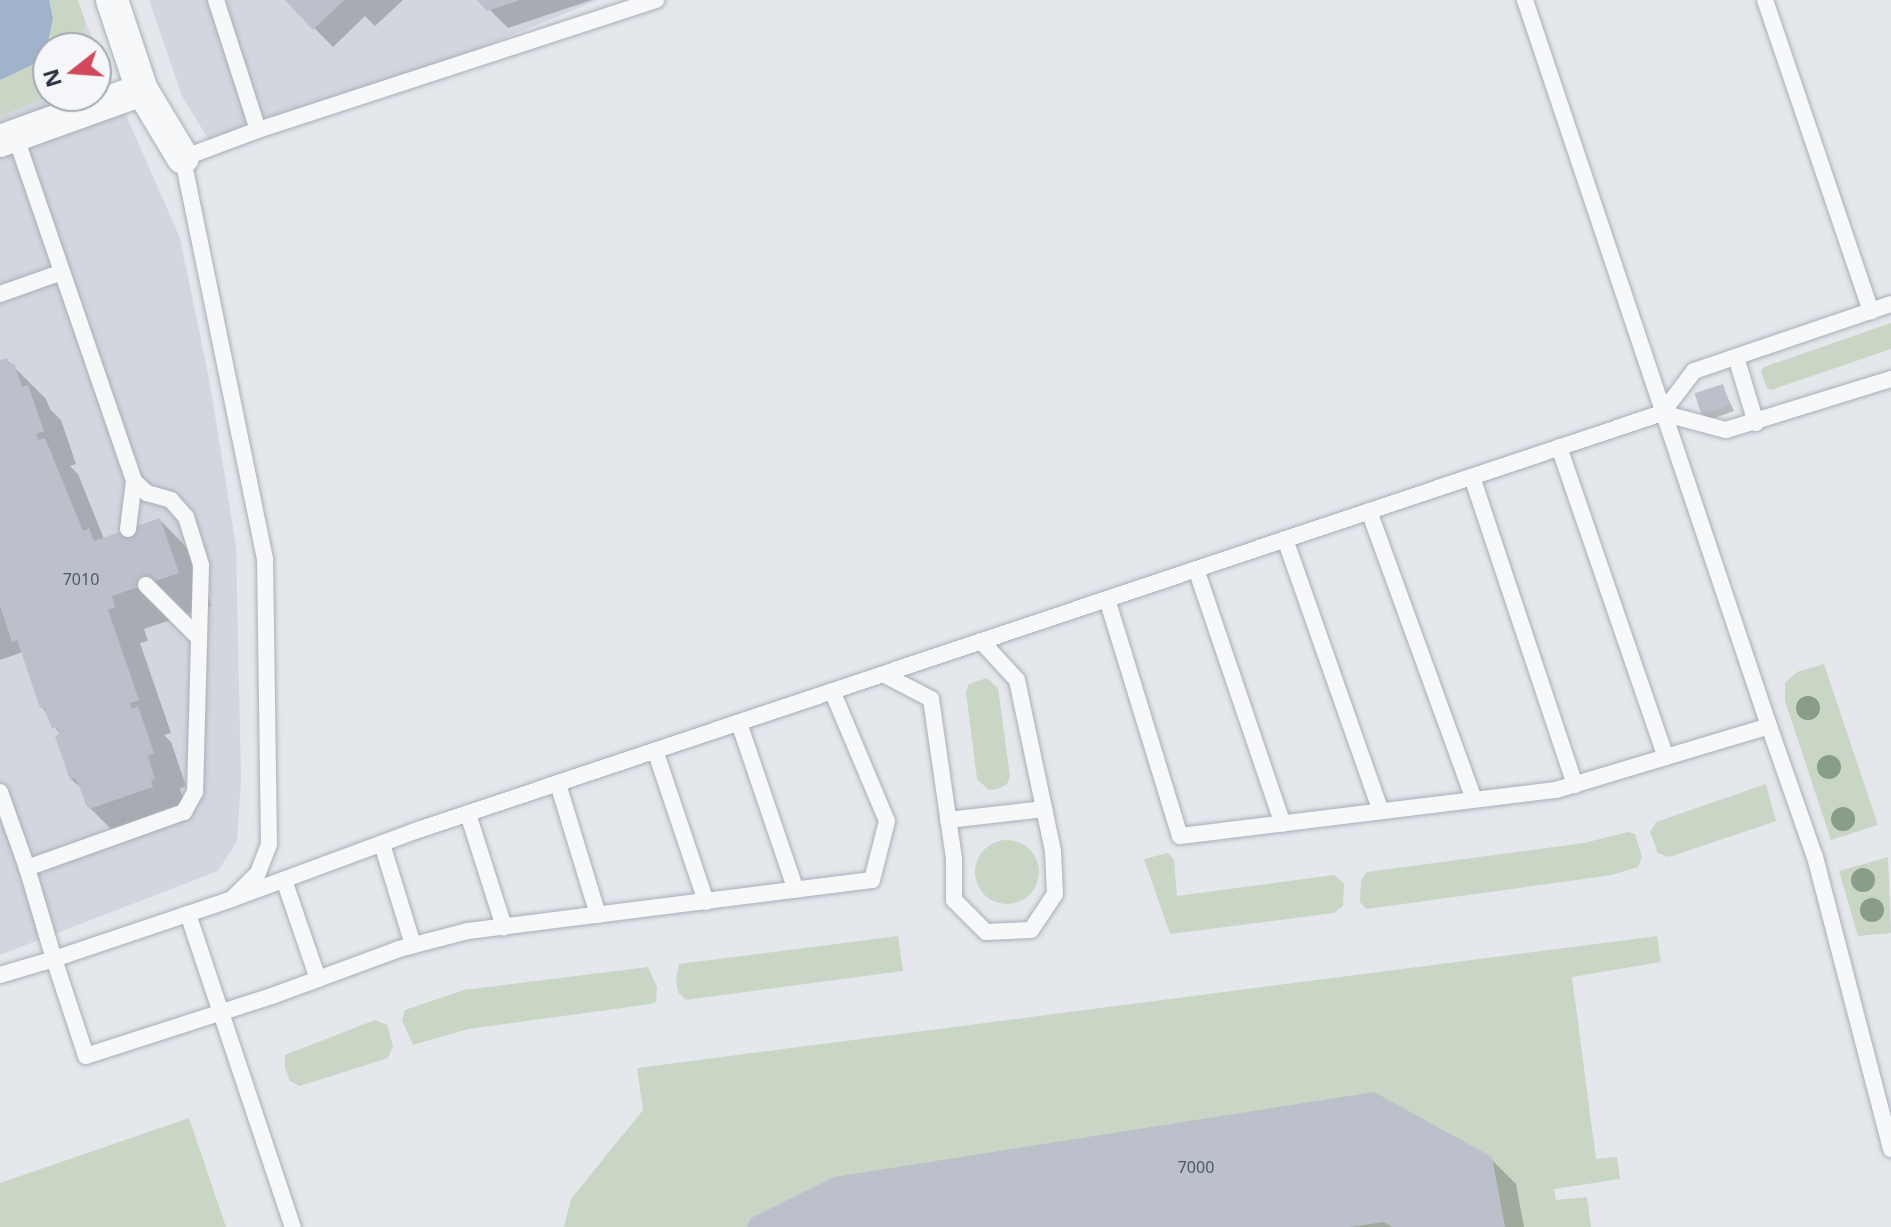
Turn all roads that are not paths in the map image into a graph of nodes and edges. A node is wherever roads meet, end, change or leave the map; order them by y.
1 (112, 0) edge
2 (216, 0) edge
3 (656, 0) edge
4 (1525, 0) edge
5 (1765, 0) edge
6 (142, 90) junction
7 (258, 130) junction
8 (8, 138) edge
9 (183, 158) junction
10 (62, 272) junction
11 (0, 294) edge
12 (1891, 304) edge
13 (1871, 311) junction
14 (1736, 357) junction
15 (1890, 381) edge
16 (1662, 413) junction
17 (1756, 423) junction
18 (1559, 447) junction
19 (1472, 477) junction
20 (134, 481) junction
21 (1369, 511) junction
22 (128, 529) dead end
23 (1285, 539) junction
24 (1196, 569) junction
25 (146, 585) dead end
26 (1107, 599) junction
27 (199, 638) junction
28 (981, 641) junction
29 (885, 675) junction
30 (832, 691) junction
31 (739, 723) junction
32 (1769, 726) junction
33 (656, 753) junction
34 (1666, 757) junction
35 (558, 784) junction
36 (1575, 785) junction
37 (0, 792) edge
38 (1474, 800) junction
39 (1044, 809) junction
40 (1381, 811) junction
41 (468, 814) junction
42 (948, 820) junction
43 (1283, 824) junction
44 (382, 844) junction
45 (27, 868) junction
46 (284, 880) junction
47 (796, 890) junction
48 (232, 899) junction
49 (706, 902) junction
50 (188, 914) junction
51 (598, 915) junction
52 (504, 927) junction
53 (413, 945) junction
54 (54, 959) junction
55 (0, 975) edge
56 (318, 979) junction
57 (221, 1012) junction
58 (1891, 1149) edge
59 (293, 1227) edge

1 - 6 street
2 - 7 lane
3 - 7 lane
4 - 16 lane
5 - 13 lane
6 - 8 street
6 - 9 street
7 - 9 lane
8 - 10 lane
9 - 48 lane
10 - 11 lane
10 - 20 lane
12 - 13 lane
13 - 14 lane
14 - 16 lane
14 - 17 lane
15 - 17 lane
16 - 17 lane
16 - 18 lane
16 - 32 lane
18 - 19 lane
18 - 34 lane
19 - 21 lane
19 - 36 lane
20 - 22 lane
20 - 27 lane
21 - 23 lane
21 - 38 lane
23 - 24 lane
23 - 40 lane
24 - 26 lane
24 - 43 lane
25 - 27 lane
26 - 28 lane
26 - 43 lane
27 - 45 lane
28 - 29 lane
28 - 39 lane
29 - 30 lane
29 - 42 lane
30 - 31 lane
30 - 47 lane
31 - 33 lane
31 - 47 lane
32 - 34 lane
32 - 58 lane
33 - 35 lane
33 - 49 lane
34 - 36 lane
35 - 41 lane
35 - 51 lane
36 - 38 lane
37 - 45 lane
38 - 40 lane
39 - 42 lane
39 - 42 lane
40 - 43 lane
41 - 44 lane
41 - 52 lane
44 - 46 lane
44 - 53 lane
45 - 54 lane
46 - 48 lane
46 - 56 lane
47 - 49 lane
48 - 50 lane
49 - 51 lane
50 - 54 lane
50 - 57 lane
51 - 52 lane
52 - 53 lane
53 - 56 lane
54 - 55 lane
54 - 57 lane
56 - 57 lane
57 - 59 lane

